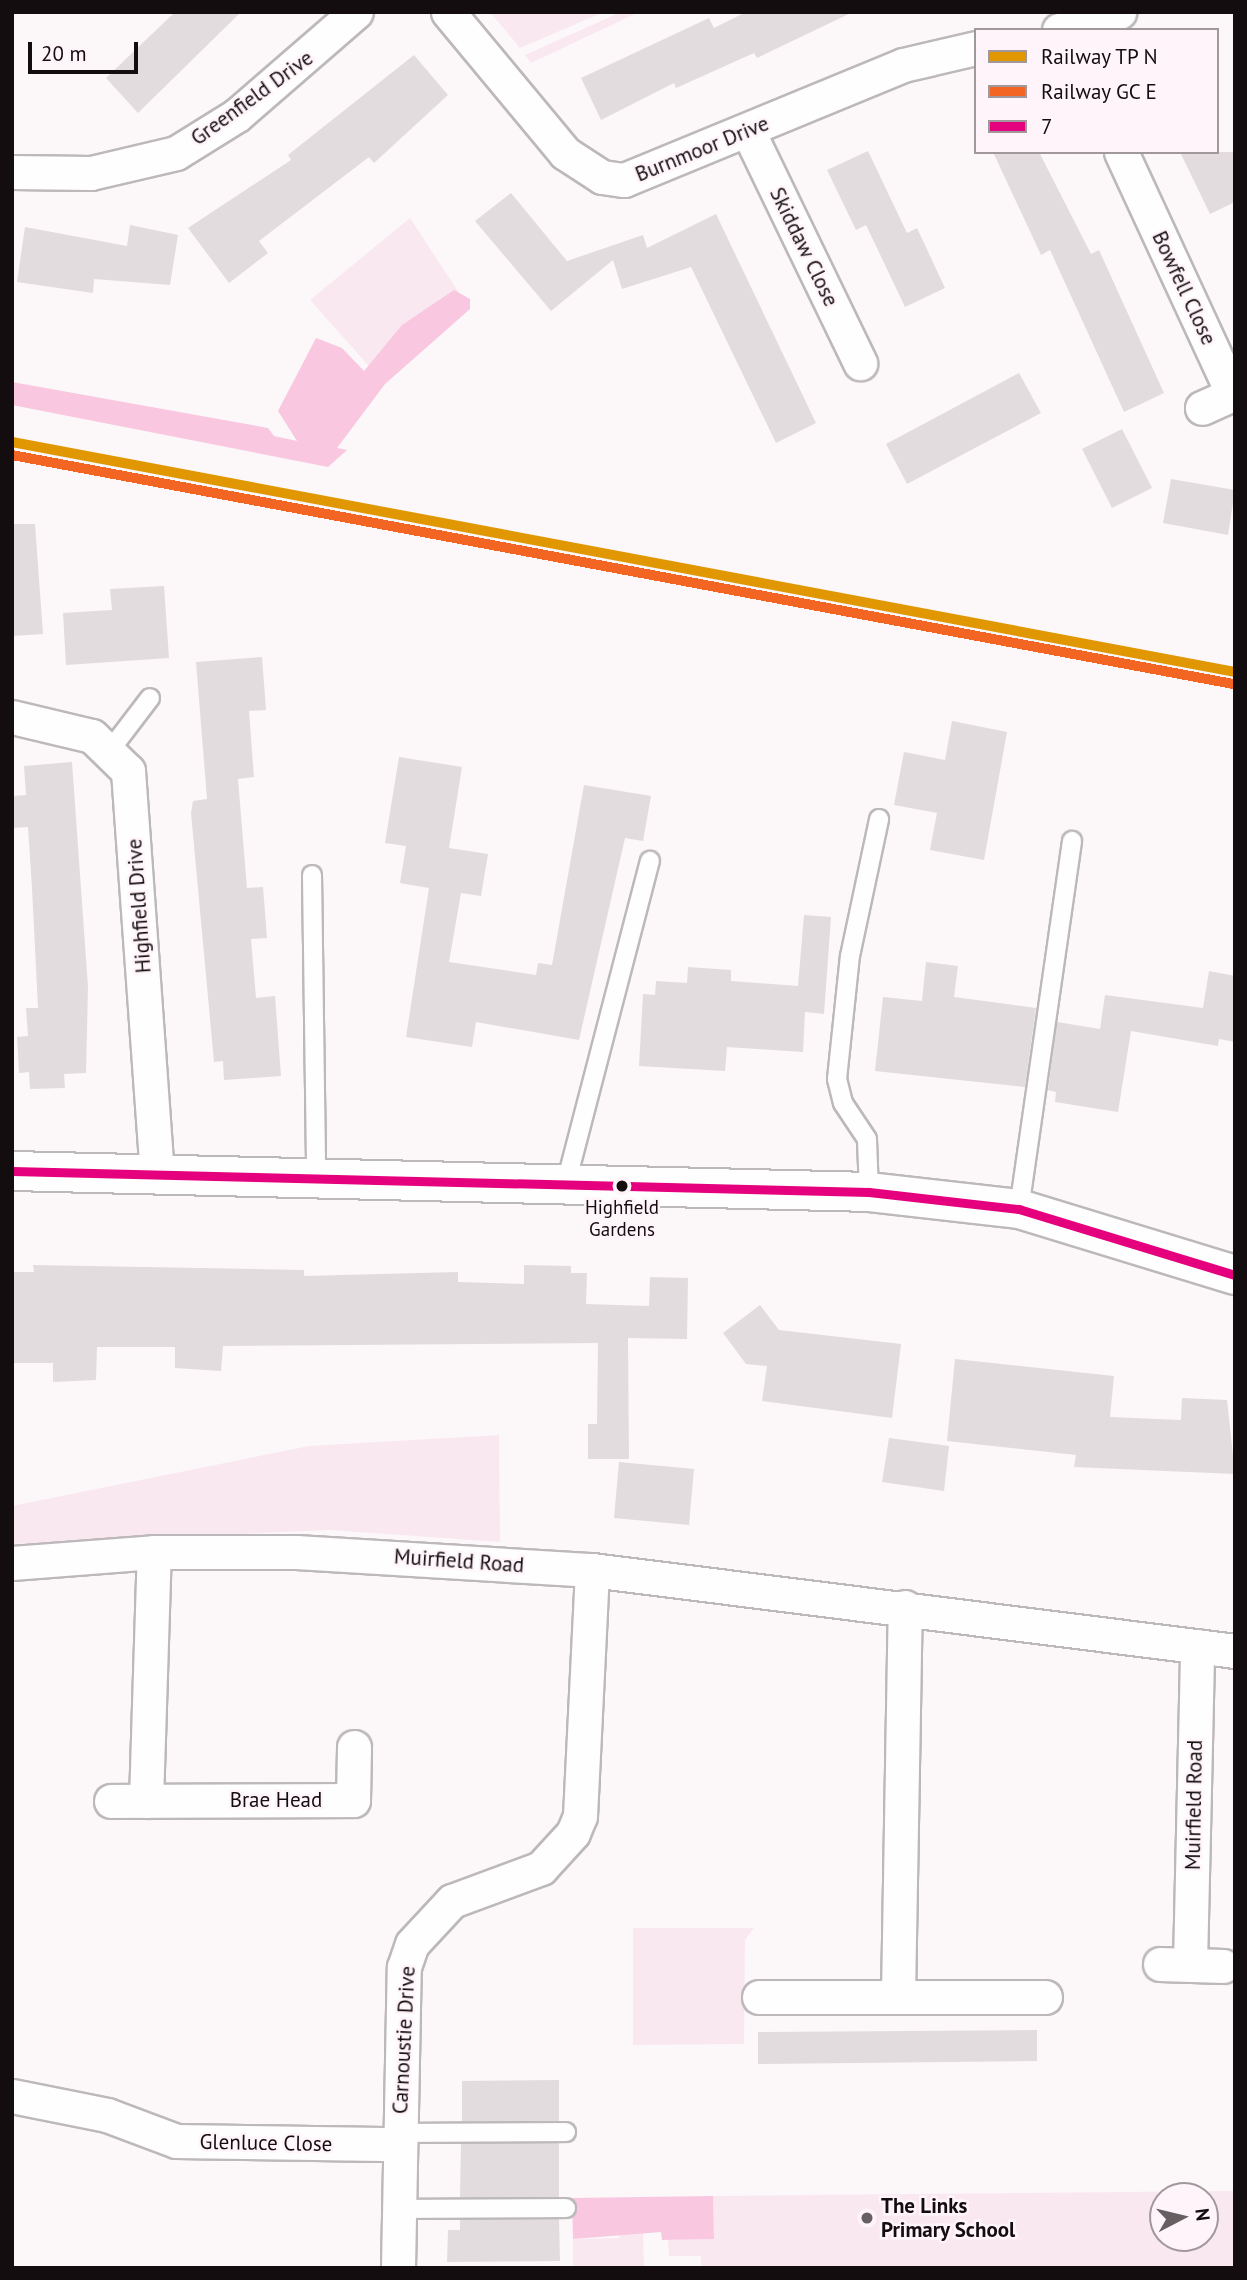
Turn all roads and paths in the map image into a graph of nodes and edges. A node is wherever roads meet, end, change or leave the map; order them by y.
1 (356, 12) edge
2 (448, 12) edge
3 (1119, 12) edge
4 (1065, 28) edge
5 (974, 48) edge
6 (748, 131) junction
7 (1122, 154) edge
8 (12, 172) edge
9 (860, 363) dead end
10 (1234, 395) edge
11 (1202, 408) dead end
12 (150, 698) dead end
13 (12, 717) edge
14 (111, 749) junction
15 (879, 818) dead end
16 (1072, 841) dead end
17 (650, 861) dead end
18 (312, 875) dead end
19 (12, 1171) edge
20 (157, 1175) junction
21 (316, 1179) junction
22 (566, 1184) junction
23 (869, 1192) junction
24 (1018, 1209) junction
25 (1235, 1275) edge
26 (155, 1552) junction
27 (12, 1563) edge
28 (592, 1570) junction
29 (905, 1607) junction
30 (1197, 1646) junction
31 (1235, 1651) edge
32 (354, 1747) dead end
33 (111, 1801) dead end
34 (146, 1801) junction
35 (1223, 1966) dead end
36 (898, 1996) junction
37 (759, 1997) dead end
38 (1045, 1997) dead end
39 (12, 2096) edge
40 (566, 2133) dead end
41 (400, 2138) junction
42 (566, 2208) dead end
43 (399, 2209) junction
44 (398, 2268) edge

1 - 8 street, Greenfield Drive
2 - 6 street, Burnmoor Drive
3 - 4 street
5 - 6 street, Burnmoor Drive
6 - 9 street, Skiddaw Close
7 - 10 street, Bowfell Close
10 - 11 street, Bowfell Close
12 - 14 lane
13 - 14 street
14 - 20 street, Highfield Drive
15 - 23 lane
16 - 24 lane
17 - 22 lane
18 - 21 lane
19 - 20 main road
20 - 21 main road
21 - 22 main road
22 - 23 main road
23 - 24 main road
24 - 25 main road
26 - 27 street, Muirfield Road
26 - 28 street, Muirfield Road
26 - 34 street
28 - 29 street, Muirfield Road
28 - 41 street, Carnoustie Drive
29 - 30 street, Muirfield Road
29 - 36 street
30 - 31 street, Muirfield Road
30 - 35 street, Muirfield Road
32 - 34 street, Brae Head
33 - 34 street, Brae Head
36 - 37 street
36 - 38 street
39 - 41 street, Glenluce Close
40 - 41 lane
41 - 43 street, Carnoustie Drive
42 - 43 lane
43 - 44 street, Carnoustie Drive

